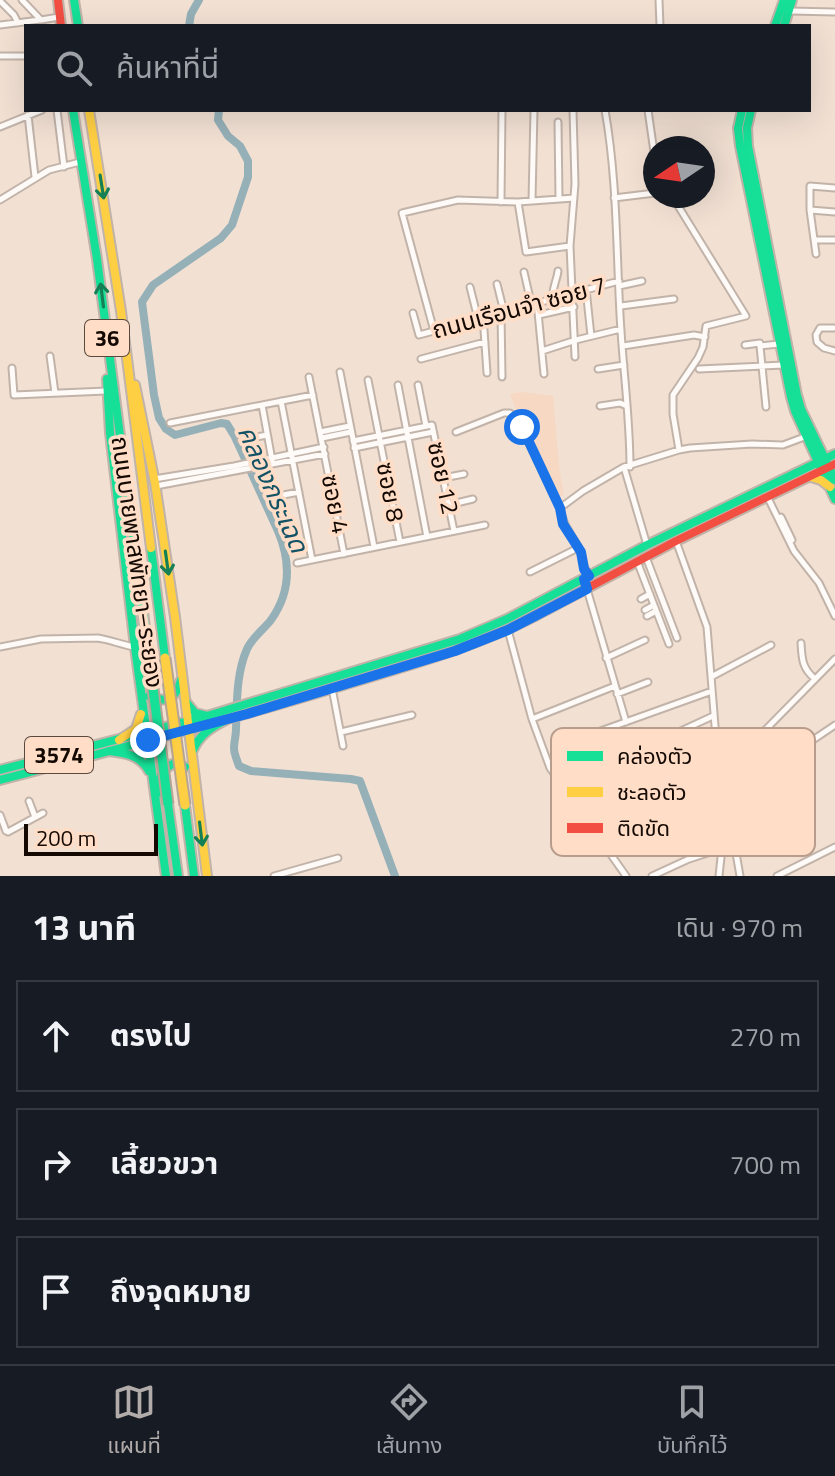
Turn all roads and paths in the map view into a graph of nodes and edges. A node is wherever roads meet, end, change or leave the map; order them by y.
1 (22, 0) edge
2 (58, 0) edge
3 (74, 0) edge
4 (659, 0) edge
5 (784, 0) edge
6 (0, 1) edge
7 (791, 5) edge
8 (835, 12) edge
9 (45, 22) edge
10 (61, 22) edge
11 (18, 23) junction
12 (33, 24) edge
13 (78, 24) edge
14 (660, 24) edge
15 (776, 24) edge
16 (785, 24) edge
17 (0, 25) edge
18 (0, 56) edge
19 (24, 56) edge
20 (36, 112) edge
21 (57, 112) edge
22 (73, 112) edge
23 (89, 112) edge
24 (502, 112) edge
25 (534, 112) edge
26 (573, 112) edge
27 (605, 112) edge
28 (648, 112) edge
29 (742, 112) edge
30 (751, 112) edge
31 (28, 115) junction
32 (558, 122) dead end
33 (0, 127) edge
34 (652, 136) edge
35 (81, 162) junction
36 (64, 167) junction
37 (35, 177) junction
38 (835, 188) edge
39 (643, 194) edge
40 (574, 198) junction
41 (614, 198) junction
42 (559, 199) junction
43 (0, 200) edge
44 (532, 201) junction
45 (501, 202) junction
46 (518, 202) junction
47 (679, 208) edge
48 (810, 210) junction
49 (835, 212) edge
50 (814, 240) junction
51 (835, 240) edge
52 (570, 246) junction
53 (816, 254) dead end
54 (767, 262) junction
55 (558, 271) dead end
56 (524, 272) dead end
57 (642, 281) dead end
58 (619, 283) junction
59 (497, 284) dead end
60 (470, 287) dead end
61 (586, 289) junction
62 (573, 292) junction
63 (553, 297) junction
64 (674, 299) dead end
65 (534, 302) junction
66 (621, 306) junction
67 (574, 307) junction
68 (502, 312) junction
69 (413, 313) dead end
70 (539, 315) junction
71 (479, 319) junction
72 (834, 328) edge
73 (621, 329) junction
74 (434, 331) junction
75 (591, 336) junction
76 (705, 337) junction
77 (576, 340) junction
78 (485, 342) junction
79 (760, 342) junction
80 (108, 344) junction
81 (779, 344) junction
82 (745, 345) dead end
83 (623, 346) junction
84 (126, 349) junction
85 (542, 351) junction
86 (835, 351) edge
87 (50, 356) dead end
88 (575, 357) dead end
89 (421, 359) dead end
90 (624, 365) junction
91 (784, 365) junction
92 (763, 367) junction
93 (12, 368) dead end
94 (598, 369) dead end
95 (699, 369) dead end
96 (340, 372) dead end
97 (487, 373) dead end
98 (544, 374) dead end
99 (309, 377) dead end
100 (502, 377) dead end
101 (368, 380) dead end
102 (398, 385) dead end
103 (418, 385) dead end
104 (107, 391) junction
105 (55, 393) junction
106 (313, 395) junction
107 (281, 401) junction
108 (262, 405) junction
109 (600, 406) dead end
110 (628, 406) junction
111 (766, 407) dead end
112 (170, 423) dead end
113 (430, 427) junction
114 (351, 429) junction
115 (456, 432) dead end
116 (407, 434) junction
117 (267, 435) junction
118 (321, 435) junction
119 (807, 436) junction
120 (380, 439) junction
121 (241, 440) dead end
122 (354, 445) junction
123 (324, 450) junction
124 (679, 450) junction
125 (292, 457) junction
126 (272, 461) junction
127 (828, 463) edge
128 (627, 467) junction
129 (464, 474) dead end
130 (808, 477) junction
131 (443, 478) junction
132 (155, 483) junction
133 (832, 484) edge
134 (299, 492) junction
135 (769, 495) junction
136 (273, 497) dead end
137 (473, 499) dead end
138 (835, 499) edge
139 (448, 505) junction
140 (560, 508) junction
141 (485, 525) dead end
142 (454, 531) junction
143 (427, 537) junction
144 (676, 541) junction
145 (400, 542) junction
146 (374, 547) junction
147 (578, 548) junction
148 (344, 554) junction
149 (643, 554) junction
150 (312, 560) junction
151 (297, 563) dead end
152 (530, 572) dead end
153 (587, 581) junction
154 (650, 594) junction
155 (641, 599) dead end
156 (655, 608) junction
157 (835, 608) edge
158 (646, 613) dead end
159 (835, 616) edge
160 (670, 621) junction
161 (661, 625) junction
162 (508, 630) junction
163 (677, 638) dead end
164 (645, 640) dead end
165 (801, 643) dead end
166 (669, 644) dead end
167 (771, 645) dead end
168 (0, 647) edge
169 (135, 647) junction
170 (606, 658) junction
171 (835, 659) edge
172 (182, 677) junction
173 (711, 677) junction
174 (815, 679) junction
175 (140, 682) junction
176 (648, 682) dead end
177 (615, 686) junction
178 (332, 688) junction
179 (712, 691) junction
180 (617, 694) junction
181 (185, 699) junction
182 (143, 704) junction
183 (246, 709) junction
184 (412, 715) dead end
185 (207, 716) junction
186 (228, 716) junction
187 (713, 716) junction
188 (532, 719) junction
189 (626, 722) junction
190 (835, 725) edge
191 (188, 726) junction
192 (609, 728) edge
193 (687, 728) edge
194 (715, 728) edge
195 (767, 728) edge
196 (341, 732) junction
197 (147, 736) junction
198 (815, 739) edge
199 (119, 740) junction
200 (343, 746) dead end
201 (109, 751) junction
202 (192, 754) junction
203 (0, 770) edge
204 (551, 770) edge
205 (0, 780) edge
206 (153, 786) junction
207 (196, 791) junction
208 (29, 801) dead end
209 (156, 804) junction
210 (43, 813) dead end
211 (0, 815) edge
212 (35, 817) junction
213 (835, 847) edge
214 (612, 856) edge
215 (698, 856) edge
216 (737, 856) edge
217 (338, 858) dead end
218 (799, 865) junction
219 (166, 876) edge
220 (178, 876) edge
221 (194, 876) edge
222 (207, 876) edge
223 (274, 876) edge
224 (626, 876) edge
225 (652, 876) edge
226 (740, 876) edge
227 (777, 876) edge
228 (803, 876) edge

1 - 9 street
2 - 10 main road
3 - 13 main road
4 - 14 street
5 - 15 main road
6 - 11 street
7 - 8 street
7 - 16 main road
9 - 10 street
9 - 12 street
11 - 12 street
11 - 17 street
18 - 19 street
20 - 31 street
21 - 36 street
22 - 35 main road, ถนนบายพาสพัทยา–ระยอง / 36
23 -> 84 main road, ถนนบายพาสพัทยา–ระยอง / 36
24 - 45 street
25 - 44 street
26 - 40 street
27 - 41 street
28 - 34 street
29 - 54 main road
30 - 54 main road
31 - 33 street
31 - 37 street
32 - 42 street
35 - 36 street
80 -> 35 main road, ถนนบายพาสพัทยา–ระยอง / 36
36 - 37 street
37 - 43 street
38 - 48 street
39 - 41 street
40 - 42 street
40 - 52 street
41 - 58 street
42 - 44 street
44 - 46 street
45 - 46 street
45 - 74 street
46 - 52 street
47 - 76 street
48 - 49 street
48 - 50 street
50 - 51 street
50 - 53 street
52 - 62 street
54 - 81 main road
54 - 127 main road
55 - 63 street
56 - 65 street
57 - 58 street, ถนนเรือนจำ ซอย 7
58 - 61 street, ถนนเรือนจำ ซอย 7
58 - 66 street
59 - 68 street
60 - 71 street
61 - 62 street, ถนนเรือนจำ ซอย 7
61 - 75 street
62 - 63 street, ถนนเรือนจำ ซอย 7
62 - 67 street
63 - 65 street, ถนนเรือนจำ ซอย 7
64 - 66 street
65 - 68 street, ถนนเรือนจำ ซอย 7
65 - 70 street
66 - 73 street
67 - 70 street
67 - 77 street
68 - 71 street, ถนนเรือนจำ ซอย 7
68 - 100 street
69 - 74 street, ถนนเรือนจำ ซอย 7
70 - 85 street
71 - 74 street, ถนนเรือนจำ ซอย 7
71 - 78 street
72 - 86 street
73 - 75 street
73 - 83 street
75 - 77 street
76 - 83 street
76 - 124 street
77 - 85 street
77 - 88 street
78 - 89 street
78 - 97 street
79 - 81 street
79 - 82 street
79 - 92 street
80 - 104 main road, ถนนบายพาสพัทยา–ระยอง / 36
80 - 220 main road, ถนนบายพาสพัทยา–ระยอง / 36, bridge
81 - 91 main road
83 - 90 street
84 - 132 main road, ถนนบายพาสพัทยา–ระยอง / 36
84 - 221 main road, ถนนบายพาสพัทยา–ระยอง / 36, bridge
85 - 98 street
87 - 105 street
90 - 94 street
90 - 110 street
91 - 92 street
91 - 119 main road
92 - 95 street
92 - 111 street
93 - 105 street
96 - 114 street
99 - 106 street, ซอย 4
101 - 120 street, ซอย 8
102 - 116 street
103 - 113 street, ซอย 12
104 - 105 street
104 - 169 main road, ถนนบายพาสพัทยา–ระยอง / 36
106 - 107 street
106 - 118 street, ซอย 4
107 - 108 street
107 - 125 street
108 - 112 street
108 - 117 street
109 - 110 street
110 - 128 street
113 - 116 street
113 - 131 street, ซอย 12
114 - 118 street
114 - 122 street
115 - 140 street
116 - 120 street
116 - 143 street
117 - 121 street
117 - 126 street
118 - 123 street, ซอย 4
119 - 124 street
119 - 127 main road
120 - 122 street
120 - 145 street, ซอย 8
122 - 146 street
123 - 125 street
123 - 148 street, ซอย 4
124 - 128 street
125 - 126 street
125 - 134 street
126 - 132 street
127 - 130 main road, 3574
127 - 133 main road
127 - 149 main road, 3574
128 - 140 street
128 - 149 street
129 - 131 street
130 - 133 main road
130 - 135 main road, 3574
131 - 139 street, ซอย 12
132 -> 172 main road, ถนนบายพาสพัทยา–ระยอง / 36
133 - 138 main road
134 - 136 street
134 - 150 street
135 - 144 main road, 3574
135 - 157 street
135 - 159 street
137 - 139 street
139 - 142 street, ซอย 12
140 - 147 street
141 - 142 street
142 - 143 street
143 - 145 street
144 - 149 main road, 3574
144 - 173 street
145 - 146 street
146 - 148 street
147 - 152 street
147 - 153 street
148 - 150 street
149 - 153 main road, 3574
149 - 153 main road, 3574
149 - 154 street
149 - 160 street
150 - 151 street
153 - 162 main road, 3574
153 - 170 street
153 - 183 main road, 3574
154 - 155 street
154 - 156 street
156 - 158 street
156 - 161 street
160 - 161 street
160 - 163 street
161 - 166 street
162 - 178 main road, 3574
162 - 188 street
164 - 170 street
165 - 174 street
167 - 173 street
168 - 169 street
169 - 175 main road, ถนนบายพาสพัทยา–ระยอง / 36
170 - 177 street
171 - 174 street
172 - 175 main road
172 - 181 main road, ถนนบายพาสพัทยา–ระยอง / 36
173 - 179 street
174 - 195 street
175 - 182 main road, ถนนบายพาสพัทยา–ระยอง / 36
176 - 180 street
177 - 180 street
177 - 188 street
178 - 183 main road, 3574
178 - 196 street
179 - 187 street
179 - 189 street
180 - 189 street
181 - 185 main road
181 - 191 main road, ถนนบายพาสพัทยา–ระยอง / 36
182 - 197 main road, ถนนบายพาสพัทยา–ระยอง / 36
182 - 199 main road
183 - 186 main road, 3574
184 - 196 street
185 - 186 main road, 3574
185 - 191 main road, 3574
186 - 191 main road, 3574
186 - 202 main road
187 - 193 street
187 - 194 street
188 - 204 street
189 - 192 street
190 - 198 street
191 - 197 main road, 3574
191 - 202 main road, ถนนบายพาสพัทยา–ระยอง / 36
196 - 200 street
197 - 199 main road, 3574
197 - 201 main road, 3574
197 - 206 main road, ถนนบายพาสพัทยา–ระยอง / 36
199 - 203 main road, 3574
201 - 205 main road, 3574
201 - 206 main road
202 - 207 main road, ถนนบายพาสพัทยา–ระยอง / 36
206 - 209 main road, ถนนบายพาสพัทยา–ระยอง / 36
207 - 209 main road
207 -> 222 main road, ถนนบายพาสพัทยา–ระยอง / 36
208 - 212 street
209 - 219 main road, ถนนบายพาสพัทยา–ระยอง / 36
210 - 212 street
211 - 212 street
213 - 218 street
214 - 224 street
215 - 225 street
216 - 226 street
217 - 223 street
218 - 227 street
218 - 228 street

